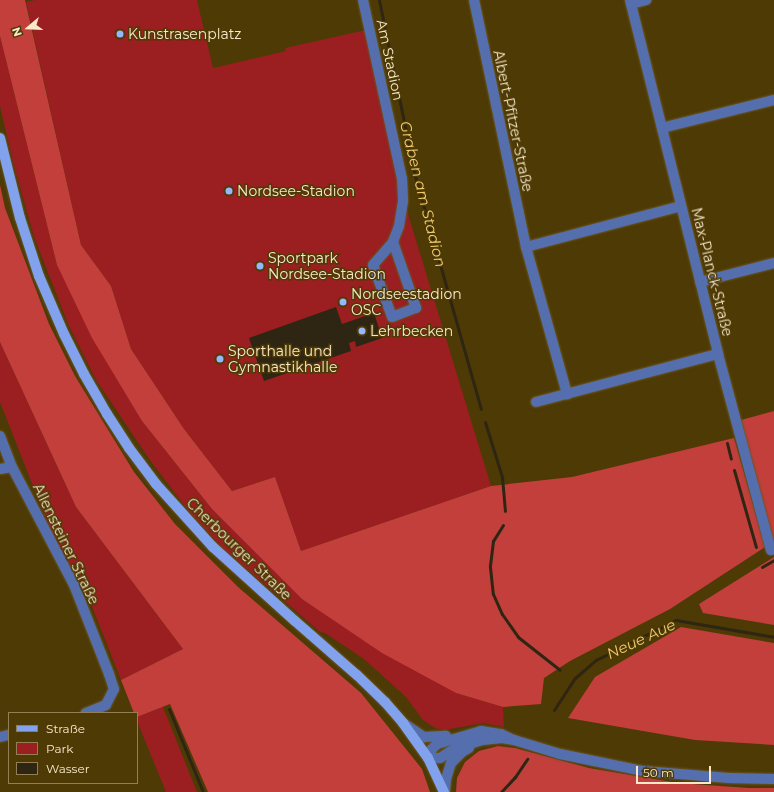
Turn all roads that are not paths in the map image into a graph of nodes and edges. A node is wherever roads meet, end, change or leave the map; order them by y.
1 (363, 0) edge
2 (474, 0) edge
3 (646, 0) edge
4 (630, 2) edge
5 (774, 100) edge
6 (662, 128) junction
7 (0, 138) edge
8 (681, 206) junction
9 (392, 242) junction
10 (526, 247) junction
11 (774, 263) edge
12 (700, 282) junction
13 (718, 354) junction
14 (567, 394) junction
15 (536, 402) dead end
16 (0, 436) edge
17 (12, 467) junction
18 (0, 469) edge
19 (772, 549) edge
20 (88, 712) edge
21 (403, 723) junction
22 (464, 735) junction
23 (482, 740) junction
24 (514, 740) junction
25 (428, 758) junction
26 (774, 779) edge
27 (445, 792) edge

1 - 9 street, Am Stadion
2 - 10 street, Albert-Pfitzer-Straße
3 - 4 street
4 - 6 street, Max-Planck-Straße
5 - 6 street
6 - 8 street, Max-Planck-Straße
7 - 21 main road, Cherbourger Straße
8 - 10 street
8 - 12 street, Max-Planck-Straße
9 - 9 street, Am Stadion
10 - 14 street, Albert-Pfitzer-Straße
11 - 12 street
12 - 13 street, Max-Planck-Straße
13 - 14 street
13 - 19 street, Max-Planck-Straße
14 - 15 street
16 - 17 street, Allensteiner Straße
17 - 18 street
17 - 20 street, Allensteiner Straße
21 - 22 street
21 - 25 main road, Cherbourger Straße
22 - 24 street
22 - 25 street
23 - 24 street
23 - 25 street
23 - 27 street
24 - 26 street
25 - 27 main road, Cherbourger Straße

